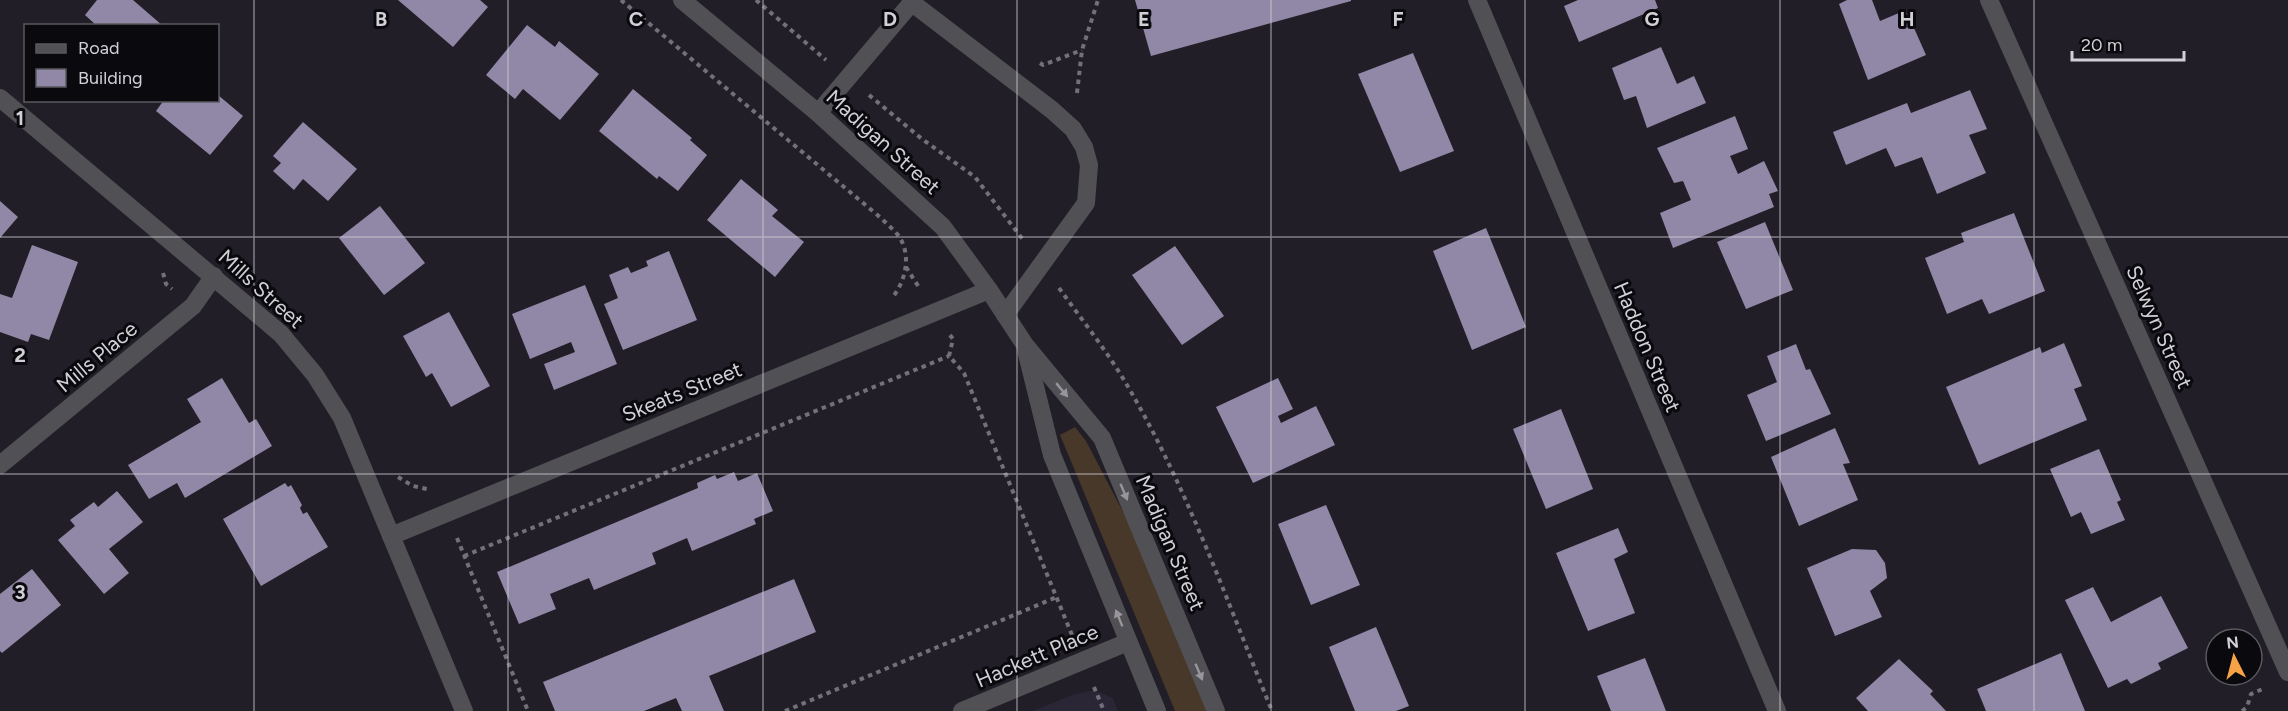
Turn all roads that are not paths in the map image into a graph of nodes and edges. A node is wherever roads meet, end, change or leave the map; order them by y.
1 (682, 0) edge
2 (1477, 0) edge
3 (1989, 0) edge
4 (912, 1) edge
5 (0, 98) edge
6 (818, 113) junction
7 (214, 276) junction
8 (989, 290) junction
9 (1005, 315) junction
10 (1024, 345) junction
11 (0, 465) edge
12 (391, 536) junction
13 (1128, 642) junction
14 (2288, 672) edge
15 (464, 711) edge
16 (962, 711) edge
17 (1157, 711) edge
18 (1216, 711) edge
19 (1777, 711) edge

1 - 6 street, Madigan Street
2 - 19 street, Haddon Street
3 - 14 street, Selwyn Street
4 - 6 street
4 - 9 street
5 - 7 street, Mills Street
6 - 8 street, Madigan Street
7 - 11 street, Mills Place
7 - 12 street, Mills Street
8 - 9 street, Madigan Street
8 - 12 street, Skeats Street
9 - 10 street, Madigan Street
13 -> 10 street, Madigan Street
10 -> 18 street, Madigan Street
12 - 15 street, Mills Street
13 - 16 street, Hackett Place
13 - 17 street, Madigan Street

